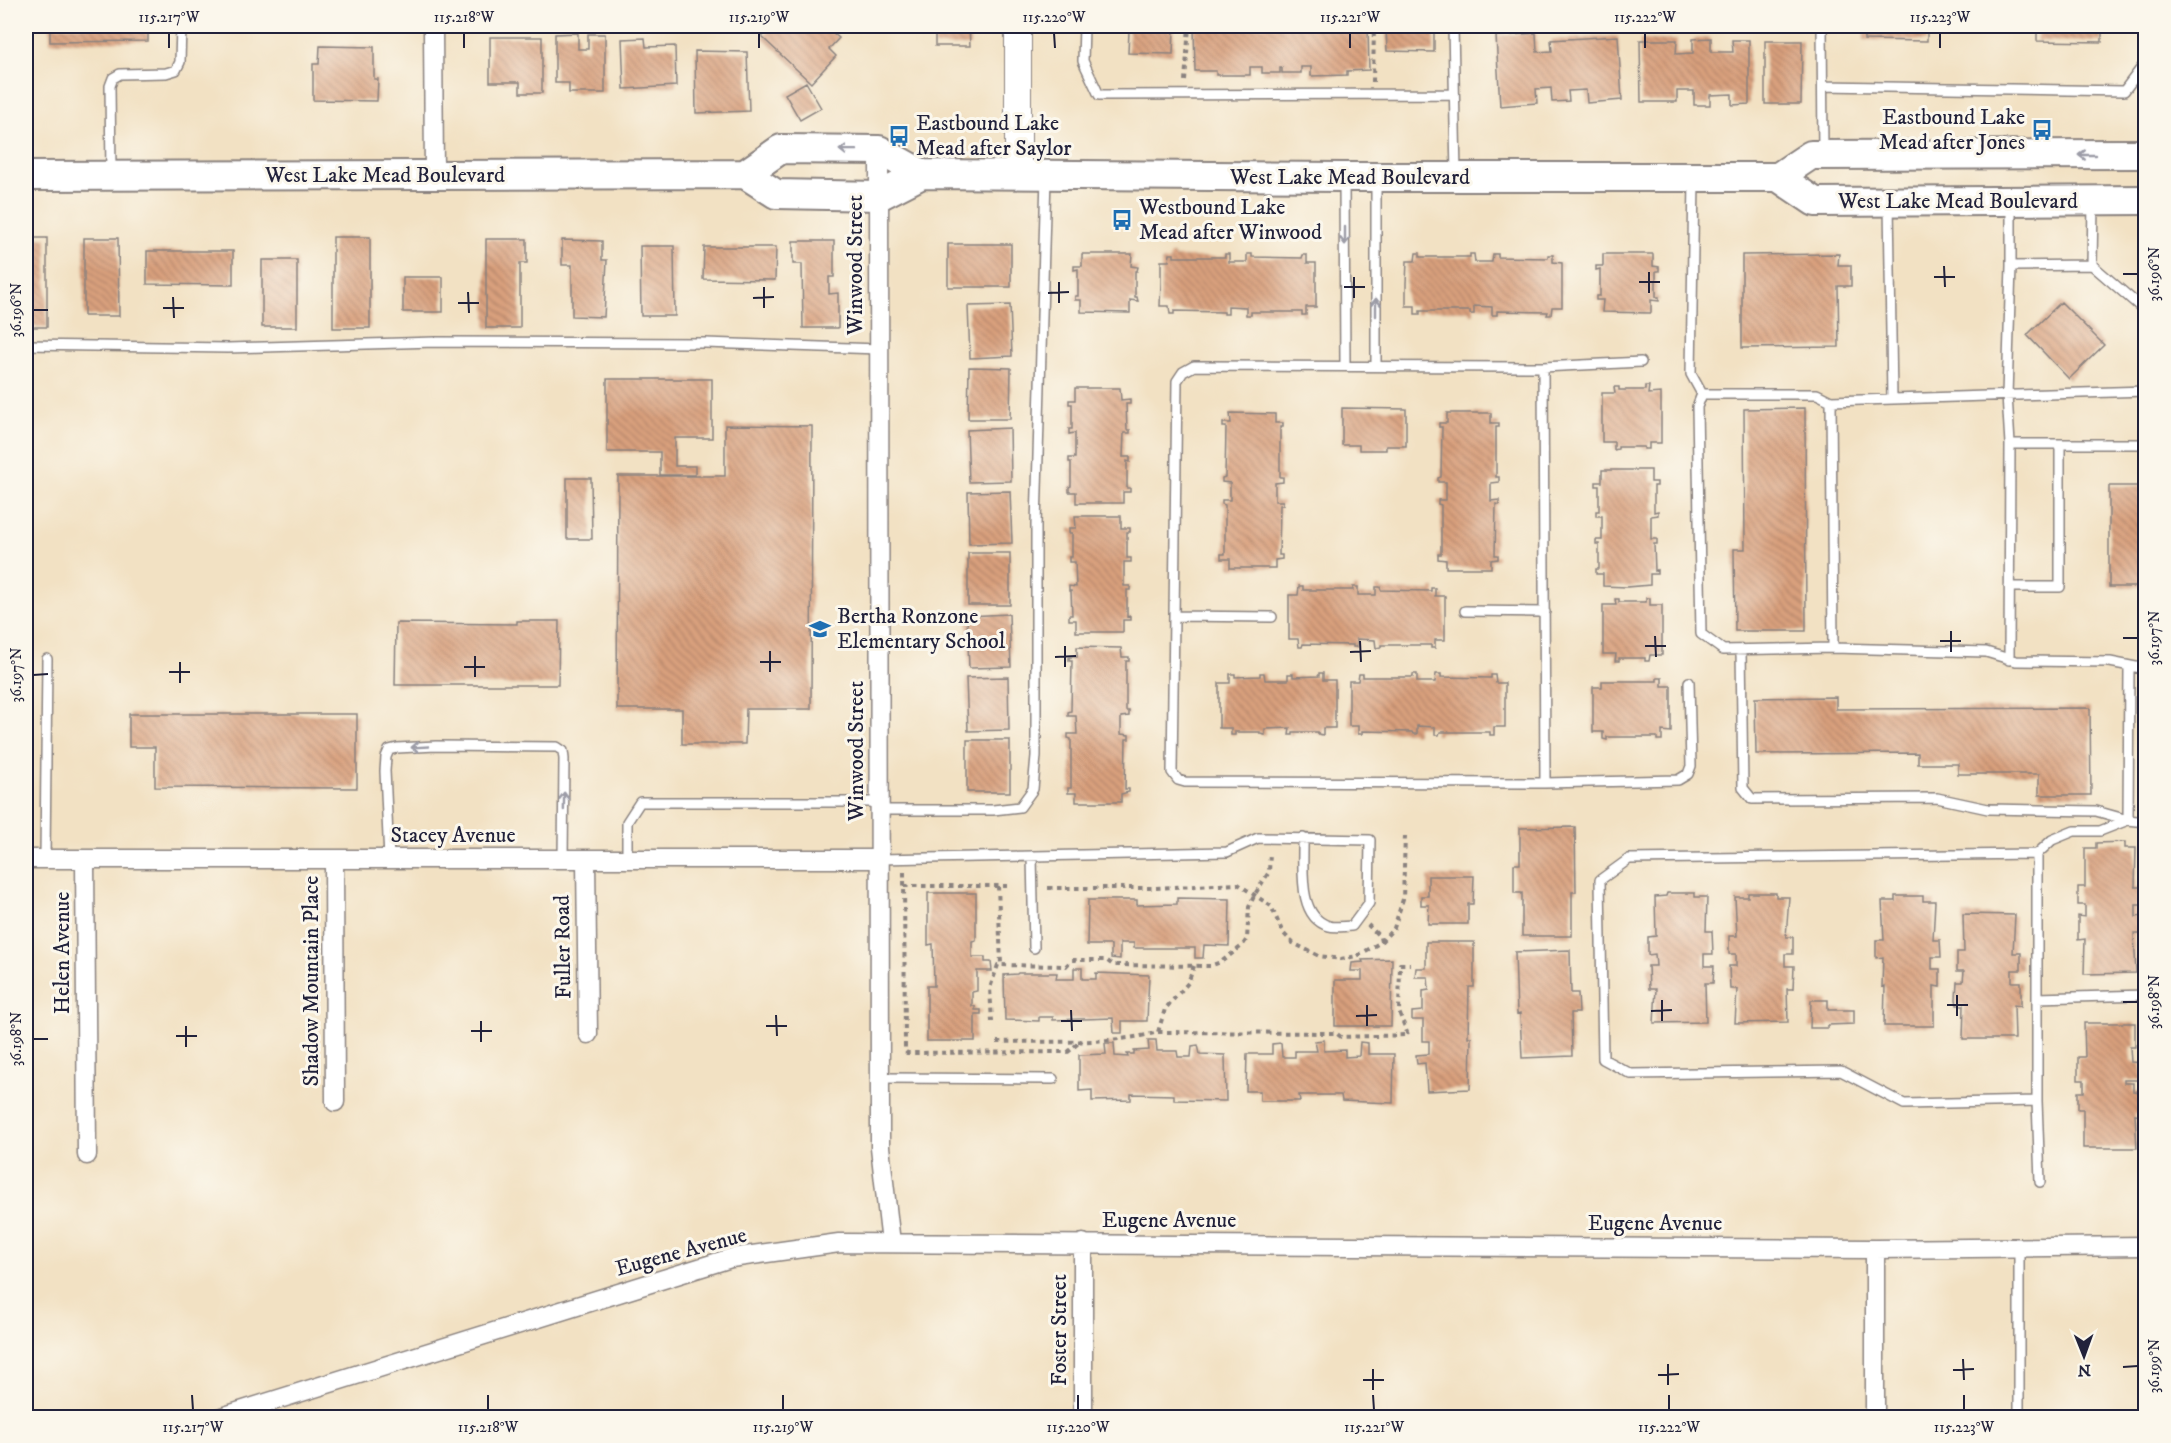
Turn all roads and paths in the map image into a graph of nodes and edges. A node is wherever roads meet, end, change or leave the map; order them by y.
1 (180, 26) edge
2 (433, 26) edge
3 (1018, 26) edge
4 (1084, 26) edge
5 (1189, 26) edge
6 (1374, 26) edge
7 (1453, 26) edge
8 (1822, 26) edge
9 (2145, 62) edge
10 (1823, 86) junction
11 (1184, 94) junction
12 (1373, 94) junction
13 (1453, 94) junction
14 (879, 150) junction
15 (2145, 154) edge
16 (1823, 155) junction
17 (745, 174) junction
18 (922, 174) junction
19 (1018, 174) junction
20 (111, 175) junction
21 (1046, 175) junction
22 (26, 176) edge
23 (434, 176) junction
24 (1344, 177) junction
25 (1376, 177) junction
26 (1456, 177) junction
27 (1694, 177) junction
28 (1778, 177) junction
29 (879, 196) junction
30 (2145, 200) edge
31 (1889, 201) junction
32 (2011, 201) junction
33 (2093, 201) junction
34 (2092, 265) junction
35 (2011, 266) junction
36 (2145, 310) edge
37 (26, 345) edge
38 (879, 349) junction
39 (1641, 362) dead end
40 (1345, 366) junction
41 (1376, 366) junction
42 (1544, 367) junction
43 (2145, 391) edge
44 (1702, 394) junction
45 (2007, 395) junction
46 (1892, 399) junction
47 (1831, 401) junction
48 (2010, 444) junction
49 (2060, 445) junction
50 (2009, 587) junction
51 (1465, 611) dead end
52 (1545, 612) junction
53 (1174, 616) junction
54 (1272, 616) dead end
55 (1833, 648) junction
56 (1741, 650) junction
57 (47, 659) dead end
58 (2009, 660) junction
59 (2129, 667) junction
60 (2145, 669) edge
61 (1689, 682) dead end
62 (1545, 783) junction
63 (880, 806) junction
64 (2128, 820) junction
65 (2145, 822) edge
66 (1405, 835) dead end
67 (1269, 838) junction
68 (1303, 838) junction
69 (2037, 854) junction
70 (1032, 856) junction
71 (26, 859) edge
72 (45, 859) junction
73 (85, 859) junction
74 (334, 859) junction
75 (389, 859) junction
76 (904, 859) junction
77 (563, 860) junction
78 (586, 860) junction
79 (627, 860) junction
80 (880, 860) junction
81 (904, 886) junction
82 (998, 886) junction
83 (1007, 886) dead end
84 (1033, 888) junction
85 (1255, 894) junction
86 (1381, 942) dead end
87 (1034, 948) dead end
88 (1410, 964) dead end
89 (1001, 965) junction
90 (1194, 966) junction
91 (2145, 995) edge
92 (2037, 998) junction
93 (992, 1023) dead end
94 (1158, 1032) junction
95 (588, 1034) dead end
96 (1082, 1040) junction
97 (997, 1042) dead end
98 (880, 1078) junction
99 (1053, 1079) dead end
100 (2037, 1101) junction
101 (335, 1102) dead end
102 (87, 1155) dead end
103 (2040, 1182) dead end
104 (891, 1243) junction
105 (1083, 1244) junction
106 (2145, 1246) edge
107 (2019, 1247) junction
108 (1875, 1249) junction
109 (218, 1418) edge
110 (1083, 1418) edge
111 (1875, 1418) edge
112 (2019, 1418) edge

1 - 20 lane
2 - 23 street
3 - 19 street
4 - 11 lane
5 - 11 path
6 - 12 path
7 - 13 lane
8 - 10 lane
9 - 10 lane
10 - 16 lane
11 - 12 lane
12 - 13 lane
13 - 26 lane
14 -> 17 main road, West Lake Mead Boulevard
14 - 18 main road, West Lake Mead Boulevard
14 - 29 street, Winwood Street
15 -> 16 main road, West Lake Mead Boulevard
16 - 28 main road, West Lake Mead Boulevard
17 - 23 main road, West Lake Mead Boulevard
17 - 29 main road, West Lake Mead Boulevard
18 - 19 main road, West Lake Mead Boulevard
18 - 29 main road, West Lake Mead Boulevard
19 - 21 main road, West Lake Mead Boulevard
20 - 22 main road, West Lake Mead Boulevard
20 - 23 main road, West Lake Mead Boulevard
21 - 24 main road, West Lake Mead Boulevard
21 - 63 lane
24 - 25 main road, West Lake Mead Boulevard
24 -> 40 lane
25 - 26 main road, West Lake Mead Boulevard
41 -> 25 lane
26 - 27 main road, West Lake Mead Boulevard
27 - 28 main road, West Lake Mead Boulevard
27 - 44 lane
28 - 31 main road, West Lake Mead Boulevard
29 - 38 street, Winwood Street
30 - 33 main road, West Lake Mead Boulevard
31 - 32 main road, West Lake Mead Boulevard
31 - 46 lane
32 - 33 main road, West Lake Mead Boulevard
32 - 35 lane
33 - 34 lane
34 - 35 lane
34 - 36 lane
35 - 45 lane
36 - 43 lane
37 - 38 lane
38 - 63 street, Winwood Street
39 - 42 lane
40 - 41 lane
40 - 53 lane
41 - 42 lane
42 - 52 lane
43 - 45 lane
43 - 49 lane
44 - 47 lane
44 - 56 lane
45 - 46 lane
45 - 48 lane
46 - 47 lane
47 - 55 lane
48 - 49 lane
48 - 50 lane
49 - 50 lane
50 - 58 lane
51 - 52 lane
52 - 62 lane
53 - 54 lane
53 - 62 lane
55 - 56 lane
55 - 58 lane
56 - 64 lane
57 - 72 lane
58 - 59 lane
59 - 60 lane
59 - 64 lane
61 - 62 lane
63 - 79 lane
63 - 80 street, Winwood Street
64 - 65 lane
64 - 69 lane
66 - 86 path
67 - 68 lane
67 - 70 lane
67 - 85 path
68 - 68 lane
69 - 92 lane
69 - 100 lane
70 - 76 lane
70 - 84 lane
71 - 72 street, Stacey Avenue
72 - 73 street, Stacey Avenue
73 - 74 street, Stacey Avenue
73 - 102 street, Helen Avenue
74 - 75 street, Stacey Avenue
74 - 101 street, Shadow Mountain Place
75 - 77 street, Stacey Avenue
77 -> 75 lane
76 - 80 lane
76 - 81 path
77 - 78 street, Stacey Avenue
78 - 79 street, Stacey Avenue
78 - 95 street, Fuller Road
79 - 80 street, Stacey Avenue
80 - 98 street, Winwood Street
81 - 82 path
81 - 96 path
82 - 83 path
82 - 89 path
84 - 85 path
84 - 87 lane
85 - 90 path
88 - 94 path
89 - 90 path
89 - 93 path
90 - 94 path
91 - 92 lane
92 - 100 lane
94 - 96 path
96 - 97 path
98 - 99 lane
98 - 104 street, Winwood Street
100 - 103 lane
104 - 105 street, Eugene Avenue
104 - 109 street, Eugene Avenue
105 - 108 street, Eugene Avenue
105 - 110 street, Foster Street
106 - 107 street, Eugene Avenue
107 - 108 street, Eugene Avenue
107 - 112 lane
108 - 111 street

